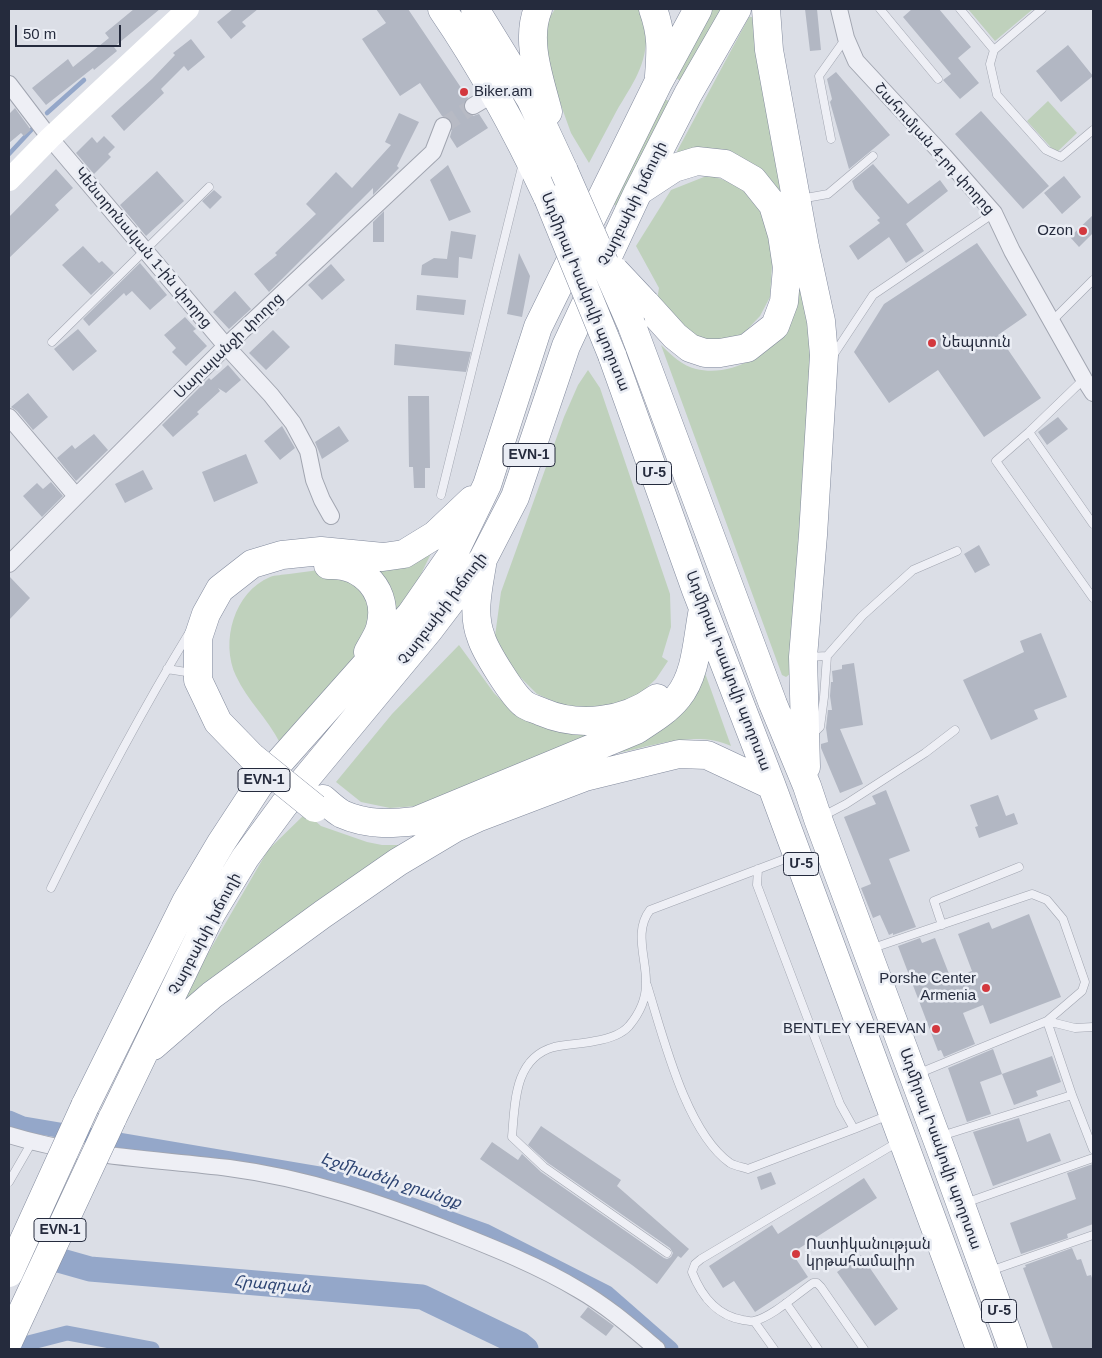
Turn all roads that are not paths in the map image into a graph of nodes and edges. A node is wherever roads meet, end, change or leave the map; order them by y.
1 (188, 9) edge
2 (442, 9) edge
3 (476, 9) edge
4 (538, 9) edge
5 (653, 9) edge
6 (698, 9) edge
7 (737, 9) edge
8 (766, 9) edge
9 (840, 9) edge
10 (880, 9) edge
11 (960, 9) edge
12 (1042, 9) edge
13 (846, 38) junction
14 (994, 50) junction
15 (938, 78) dead end
16 (659, 81) junction
17 (9, 84) edge
18 (688, 94) junction
19 (443, 126) tunnel mouth
20 (1093, 130) edge
21 (50, 138) junction
22 (831, 139) dead end
23 (526, 152) junction
24 (873, 156) dead end
25 (561, 164) junction
26 (9, 180) edge
27 (209, 187) dead end
28 (638, 192) junction
29 (796, 200) junction
30 (994, 213) junction
31 (144, 250) junction
32 (1093, 280) edge
33 (639, 315) junction
34 (1052, 321) junction
35 (52, 342) dead end
36 (226, 346) junction
37 (824, 369) junction
38 (1084, 379) junction
39 (1093, 393) edge
40 (9, 417) edge
41 (1029, 432) junction
42 (487, 485) junction
43 (441, 495) dead end
44 (76, 496) junction
45 (331, 516) dead end
46 (1093, 524) edge
47 (957, 551) dead end
48 (483, 559) junction
49 (9, 564) edge
50 (1093, 598) edge
51 (699, 600) junction
52 (206, 614) junction
53 (815, 657) junction
54 (167, 669) junction
55 (198, 680) junction
56 (350, 684) junction
57 (955, 730) dead end
58 (256, 752) junction
59 (771, 785) junction
60 (807, 786) junction
61 (319, 804) junction
62 (818, 819) junction
63 (455, 828) junction
64 (797, 855) junction
65 (1019, 867) dead end
66 (758, 869) junction
67 (51, 888) dead end
68 (942, 925) junction
69 (866, 950) junction
70 (646, 983) junction
71 (1047, 1021) junction
72 (1093, 1027) edge
73 (144, 1054) junction
74 (912, 1076) junction
75 (1072, 1094) junction
76 (893, 1114) junction
77 (854, 1129) junction
78 (9, 1135) edge
79 (936, 1137) junction
80 (902, 1140) junction
81 (32, 1142) junction
82 (1093, 1149) edge
83 (1093, 1158) edge
84 (9, 1182) edge
85 (960, 1204) junction
86 (1093, 1234) edge
87 (667, 1253) dead end
88 (985, 1272) junction
89 (9, 1273) edge
90 (786, 1303) junction
91 (754, 1321) junction
92 (9, 1340) edge
93 (657, 1349) edge
94 (774, 1349) edge
95 (818, 1349) edge
96 (864, 1349) edge
97 (980, 1349) edge
98 (1014, 1349) edge

1 - 21 main road
2 - 23 highway, Ադմիրալ Իսակովի պողոտա / Մ-5
3 - 25 highway, Ադմիրալ Իսակովի պողոտա
4 - 25 highway
5 - 16 highway
6 - 16 highway, Չարբախի խճուղի / EVN-1
7 - 18 highway, Չարբախի խճուղի / EVN-1
8 - 29 highway
9 - 13 street, Շահումյան 4-րդ փողոց
10 - 15 lane
11 - 14 lane
12 - 14 lane
13 - 22 lane
13 - 30 street, Շահումյան 4-րդ փողոց
14 - 20 lane
16 - 18 highway
16 - 42 highway, Չարբախի խճուղի / EVN-1
17 - 21 street, Կենտրոնական 1-ին փողոց
18 - 28 highway, Չարբախի խճուղի / EVN-1
19 - 36 street, Սարալանջի փողոց
21 - 26 main road
21 - 31 street, Կենտրոնական 1-ին փողոց
23 - 43 lane
23 - 51 highway, Ադմիրալ Իսակովի պողոտա / Մ-5, bridge
24 - 29 lane
25 - 33 highway, Ադմիրալ Իսակովի պողոտա, bridge
27 - 31 lane
28 - 33 highway, Ադմիրալ Իսակովի պողոտա
28 - 48 highway, Չարբախի խճուղի / EVN-1
29 - 37 highway
30 - 34 street, Շահումյան 4-րդ փողոց
30 - 37 lane
31 - 35 lane
31 - 36 street, Կենտրոնական 1-ին փողոց
32 - 34 lane
33 - 60 highway, Ադմիրալ Իսակովի պողոտա / Մ-5
34 - 38 street, Շահումյան 4-րդ փողոց
36 - 44 street, Սարալանջի փողոց
36 - 45 street, Կենտրոնական 1-ին փողոց
37 - 53 highway
38 - 39 street, Շահումյան 4-րդ փողոց
38 - 41 lane
40 - 44 street
41 - 46 lane
41 - 50 lane
42 - 52 highway
42 - 56 highway, Չարբախի խճուղի / EVN-1
44 - 49 street, Սարալանջի փողոց
47 - 53 lane
48 - 51 highway
48 - 73 highway, Չարբախի խճուղի / EVN-1
51 - 59 highway, Ադմիրալ Իսակովի պողոտա / Մ-5
51 - 61 highway
52 - 54 lane
52 - 55 highway
53 - 60 highway
54 - 55 lane
54 - 67 lane
55 - 58 highway
56 - 58 highway
56 - 89 highway, Չարբախի խճուղի / EVN-1, bridge
57 - 62 lane
58 - 61 highway, bridge
59 - 63 highway
59 - 64 highway, Ադմիրալ Իսակովի պողոտա / Մ-5
60 - 62 highway, Ադմիրալ Իսակովի պողոտա / Մ-5
61 - 63 highway
62 - 69 highway, Ադմիրալ Իսակովի պողոտա / Մ-5
63 - 73 highway
64 - 66 lane
64 - 76 highway, Ադմիրալ Իսակովի պողոտա / Մ-5
65 - 68 lane
66 - 70 lane
66 - 77 lane
68 - 69 lane
68 - 71 lane
69 - 74 highway, Ադմիրալ Իսակովի պողոտա / Մ-5
70 - 77 lane
70 - 87 lane
71 - 72 lane
71 - 74 lane
71 - 75 lane
73 - 92 highway, Չարբախի խճուղի / EVN-1, bridge
74 - 79 highway, Ադմիրալ Իսակովի պողոտա / Մ-5
75 - 79 lane
75 - 82 lane
76 - 77 lane
76 - 80 highway, Ադմիրալ Իսակովի պողոտա / Մ-5
78 - 81 street
79 - 85 highway, Ադմիրալ Իսակովի պողոտա / Մ-5
80 - 91 lane
80 - 97 highway, Ադմիրալ Իսակովի պողոտա / Մ-5
81 - 84 lane
81 - 93 street
83 - 85 lane
85 - 88 highway, Ադմիրալ Իսակովի պողոտա / Մ-5
86 - 88 lane
88 - 98 highway, Ադմիրալ Իսակովի պողոտա / Մ-5
90 - 91 lane
90 - 95 lane
90 - 96 lane
91 - 94 lane

